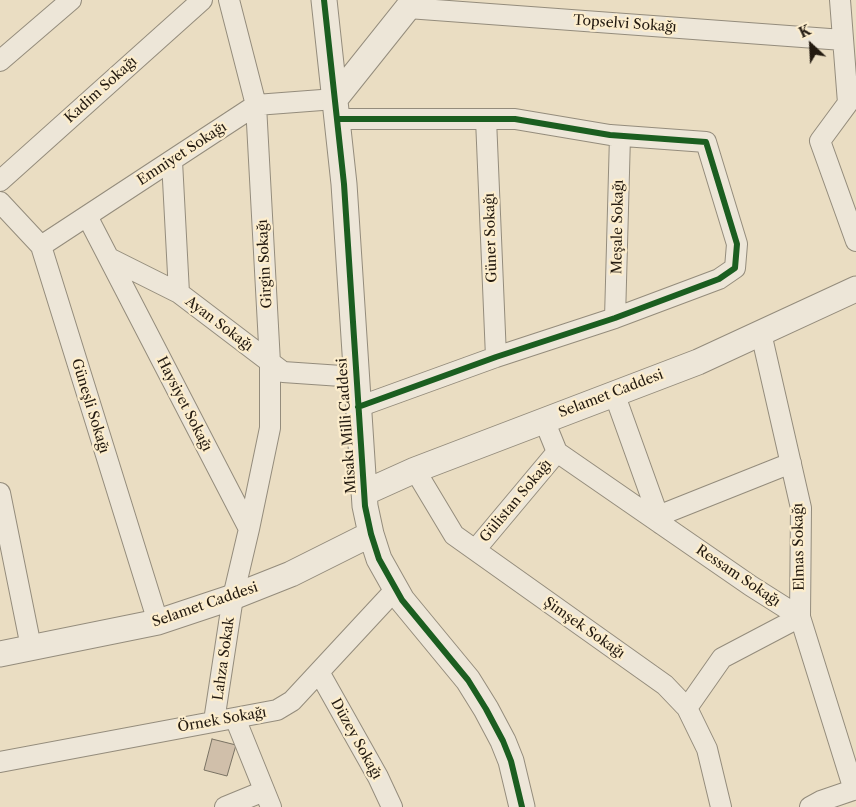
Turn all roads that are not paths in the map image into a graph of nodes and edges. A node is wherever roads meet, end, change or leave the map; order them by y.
1 (71, 0) edge
2 (202, 0) edge
3 (230, 0) edge
4 (324, 0) edge
5 (840, 0) edge
6 (411, 4) edge
7 (842, 40) junction
8 (0, 60) edge
9 (852, 99) edge
10 (256, 105) junction
11 (336, 109) junction
12 (486, 119) junction
13 (620, 136) junction
14 (172, 161) junction
15 (0, 181) edge
16 (0, 202) edge
17 (87, 216) junction
18 (856, 241) edge
19 (41, 246) junction
20 (109, 258) junction
21 (856, 289) edge
22 (179, 294) junction
23 (615, 318) junction
24 (761, 333) junction
25 (496, 357) junction
26 (270, 363) junction
27 (356, 377) junction
28 (614, 393) junction
29 (358, 407) junction
30 (544, 420) junction
31 (557, 452) junction
32 (790, 463) junction
33 (415, 470) junction
34 (364, 492) junction
35 (0, 493) edge
36 (660, 520) junction
37 (249, 529) junction
38 (371, 534) junction
39 (475, 550) junction
40 (395, 590) junction
41 (233, 597) junction
42 (800, 617) junction
43 (158, 622) junction
44 (30, 647) junction
45 (0, 654) edge
46 (319, 672) junction
47 (687, 708) junction
48 (235, 718) junction
49 (214, 721) junction
50 (0, 762) edge
51 (855, 790) edge
52 (268, 799) edge
53 (225, 807) edge
54 (392, 807) edge
55 (522, 807) edge
56 (721, 807) edge
57 (810, 807) edge

1 - 8 street
2 - 15 street, Kadim Sokağı
3 - 10 street, Girgin Sokağı
4 - 11 street, Misakı Milli Caddesi
5 - 7 street
6 - 7 street, Topselvi Sokağı
6 - 11 street
7 - 9 street
9 - 18 street
10 - 11 street, Emniyet Sokağı
10 - 14 street, Emniyet Sokağı
10 - 26 street, Girgin Sokağı
11 - 12 street, Emniyet Sokağı
11 - 27 street, Misakı Milli Caddesi
12 - 13 street, Emniyet Sokağı
12 - 25 street, Güner Sokağı
13 - 23 street, Meşale Sokağı
13 - 23 street, Emniyet Sokağı
14 - 17 street, Emniyet Sokağı
14 - 22 street, Ayan Sokağı
16 - 19 street, Güneşli Sokağı
17 - 19 street, Emniyet Sokağı
17 - 20 street, Haysiyet Sokağı
19 - 43 street, Güneşli Sokağı
20 - 22 street
20 - 37 street, Haysiyet Sokağı
21 - 24 street, Selamet Caddesi
22 - 26 street, Ayan Sokağı
23 - 25 street
24 - 28 street, Selamet Caddesi
24 - 32 street, Elmas Sokağı
25 - 29 street
26 - 27 street, Ayan Sokağı
26 - 37 street, Girgin Sokağı
27 - 29 street, Misakı Milli Caddesi
28 - 30 street, Selamet Caddesi
28 - 36 street
29 - 34 street, Misakı Milli Caddesi
30 - 31 street
30 - 33 street, Selamet Caddesi
31 - 36 street, Ressam Sokağı
31 - 39 street, Gülistan Sokağı
32 - 36 street
32 - 42 street, Elmas Sokağı
33 - 34 street, Selamet Caddesi
33 - 39 street, Şimşek Sokağı
34 - 38 street, Misakı Milli Caddesi
35 - 44 street
36 - 42 street, Ressam Sokağı
37 - 41 street
38 - 40 street, Misakı Milli Caddesi
38 - 41 street, Selamet Caddesi
39 - 47 street, Şimşek Sokağı
40 - 46 street, Örnek Sokağı
40 - 55 street, Misakı Milli Caddesi
41 - 43 street, Selamet Caddesi
41 - 49 street, Lahza Sokak
42 - 47 street
42 - 51 street
43 - 44 street, Selamet Caddesi
44 - 45 street, Selamet Caddesi
46 - 48 street, Örnek Sokağı
46 - 54 street, Düzey Sokağı
47 - 56 street, Şimşek Sokağı
48 - 49 street, Örnek Sokağı
48 - 52 street
49 - 50 street, Örnek Sokağı
51 - 57 street
52 - 53 street

